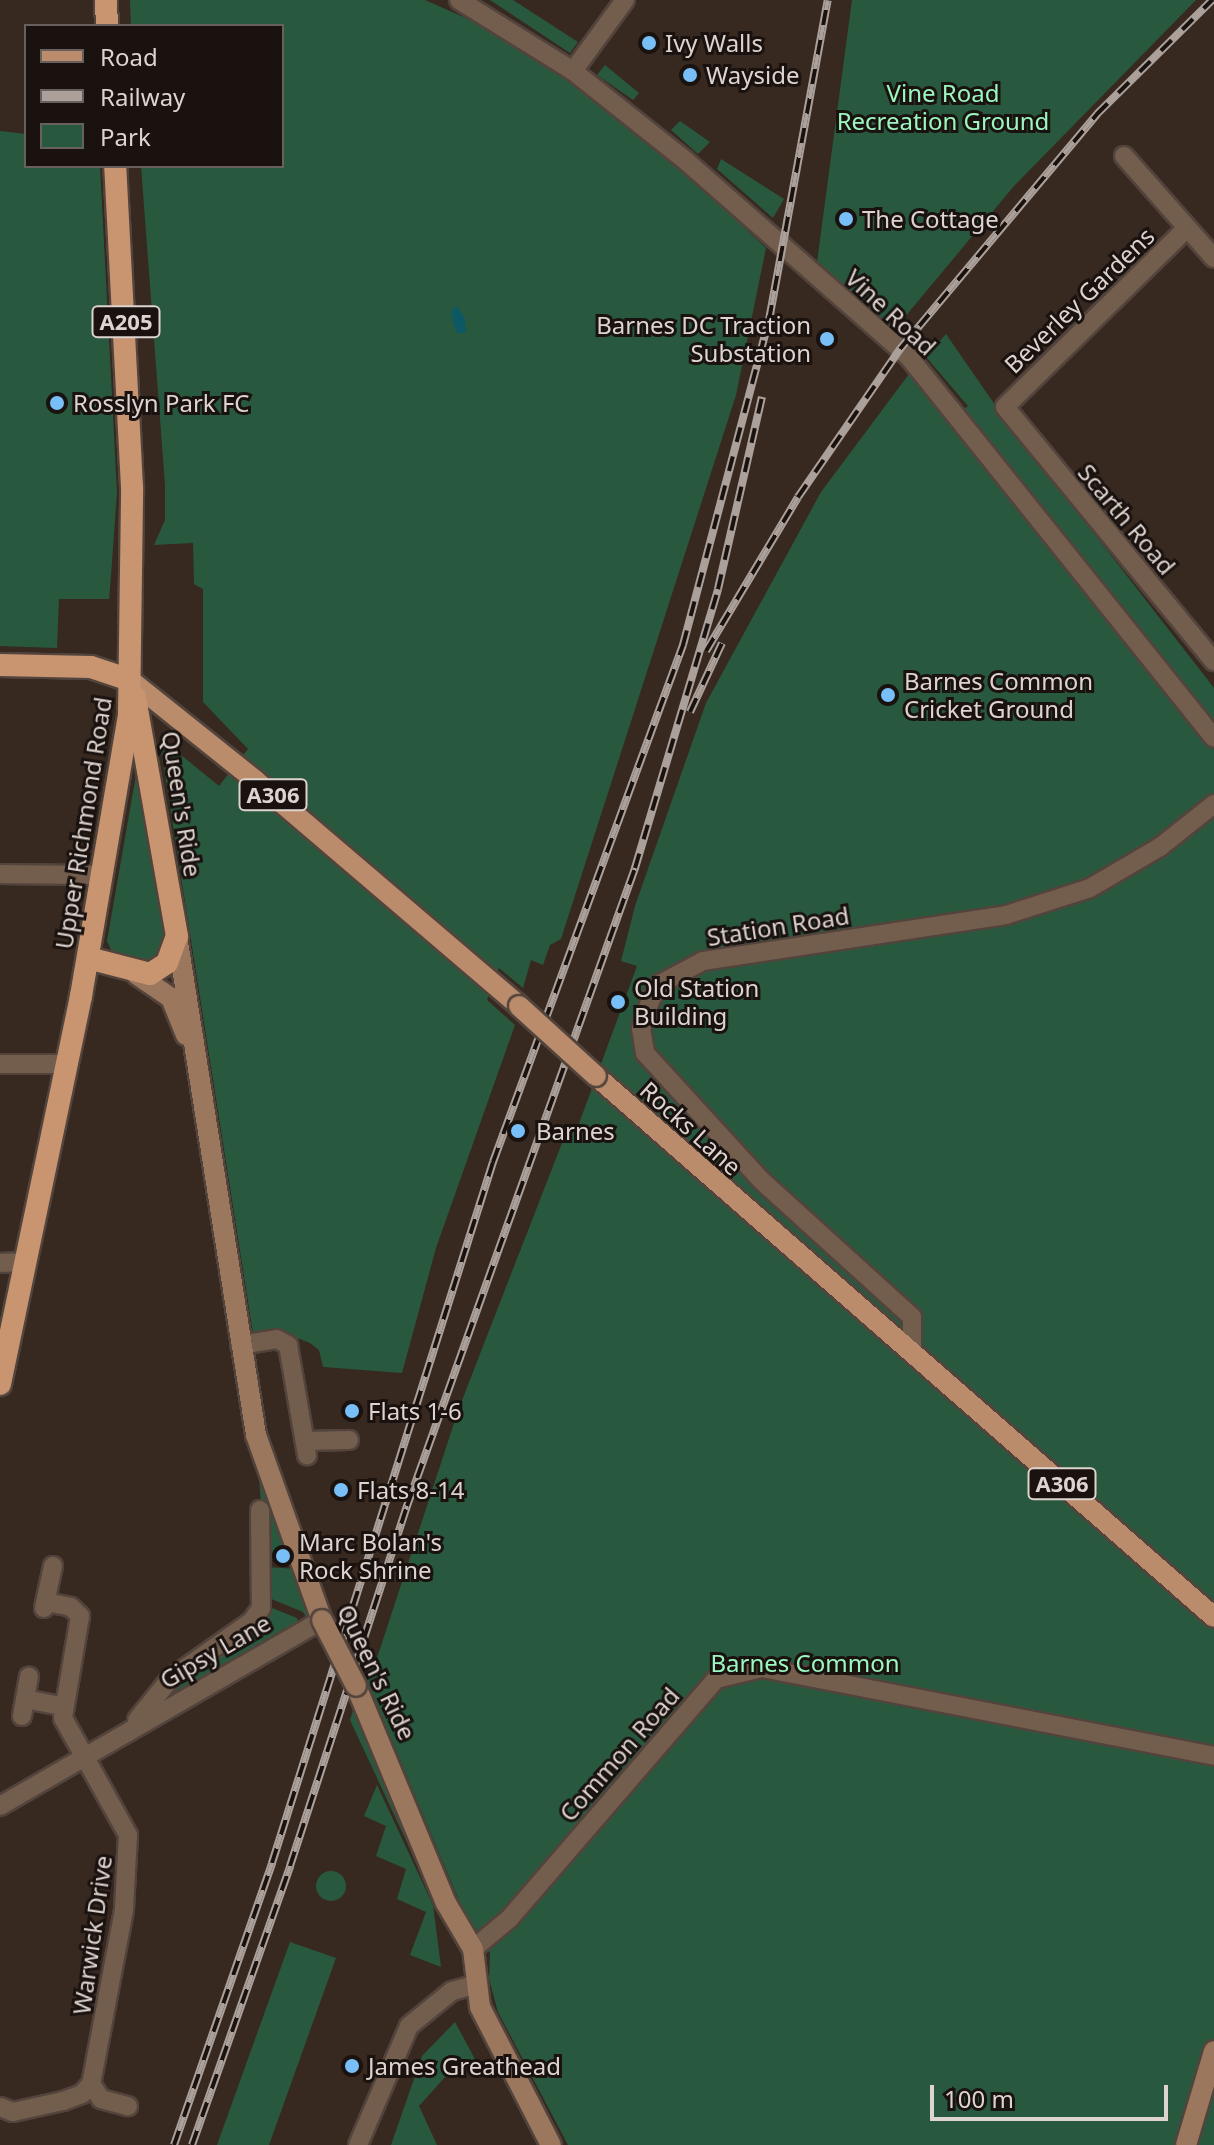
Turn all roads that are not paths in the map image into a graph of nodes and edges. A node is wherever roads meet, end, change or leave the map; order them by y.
1 (106, 0) edge
2 (625, 0) edge
3 (464, 1) edge
4 (107, 24) edge
5 (573, 71) junction
6 (1124, 156) dead end
7 (115, 168) edge
8 (1187, 228) junction
9 (1214, 258) edge
10 (1005, 407) joint
11 (1214, 661) edge
12 (0, 665) edge
13 (130, 680) junction
14 (1214, 738) edge
15 (1214, 804) edge
16 (0, 874) edge
17 (102, 875) junction
18 (177, 936) junction
19 (88, 958) junction
20 (136, 974) junction
21 (194, 1057) junction
22 (0, 1064) edge
23 (67, 1064) junction
24 (24, 1262) junction
25 (0, 1263) edge
26 (240, 1345) junction
27 (912, 1349) junction
28 (0, 1384) edge
29 (349, 1440) dead end
30 (260, 1510) dead end
31 (53, 1566) dead end
32 (1214, 1617) edge
33 (322, 1620) junction
34 (29, 1677) dead end
35 (62, 1706) junction
36 (133, 1725) junction
37 (85, 1755) junction
38 (1214, 1756) edge
39 (0, 1806) edge
40 (473, 1949) junction
41 (475, 1985) junction
42 (1214, 2051) edge
43 (91, 2084) junction
44 (128, 2106) dead end
45 (0, 2107) edge
46 (358, 2145) edge
47 (551, 2145) edge
48 (1186, 2145) edge

1 - 4 highway
2 - 5 street
3 - 5 street, Vine Road
5 - 14 street, Vine Road
6 - 8 street
7 - 13 highway, Upper Richmond Road / A205
8 - 9 street
8 - 10 street, Beverley Gardens
10 - 11 street, Scarth Road
12 - 13 highway, A306
13 - 17 highway, Upper Richmond Road / A205
13 - 18 highway, Queen's Ride / A205
13 - 27 main road, Rocks Lane / A306, bridge
15 - 27 street, Station Road
16 - 17 street
17 - 19 highway, Upper Richmond Road / A205
18 - 20 highway
18 - 21 main road, Queen's Ride
19 - 20 highway, Queen's Ride
19 - 23 highway, Upper Richmond Road / A205
20 - 21 main road, Queen's Ride
21 - 26 main road, Queen's Ride
22 - 23 street
23 - 24 highway, Upper Richmond Road / A205
24 - 25 street
24 - 28 highway, Upper Richmond Road / A205
26 - 29 street
26 - 33 main road, Queen's Ride
27 - 32 main road, Rocks Lane / A306
30 - 36 street, Gipsy Lane
31 - 35 street
33 - 36 street, Gipsy Lane
33 - 40 main road, Queen's Ride, bridge
34 - 35 street
35 - 37 street, Warwick Drive
36 - 37 street, Gipsy Lane
37 - 39 street, Gipsy Lane
37 - 43 street, Warwick Drive
38 - 40 street, Common Road
40 - 41 main road, Queen's Ride
41 - 46 street
41 - 47 main road, Queen's Ride
42 - 48 main road
43 - 44 street
43 - 45 street

